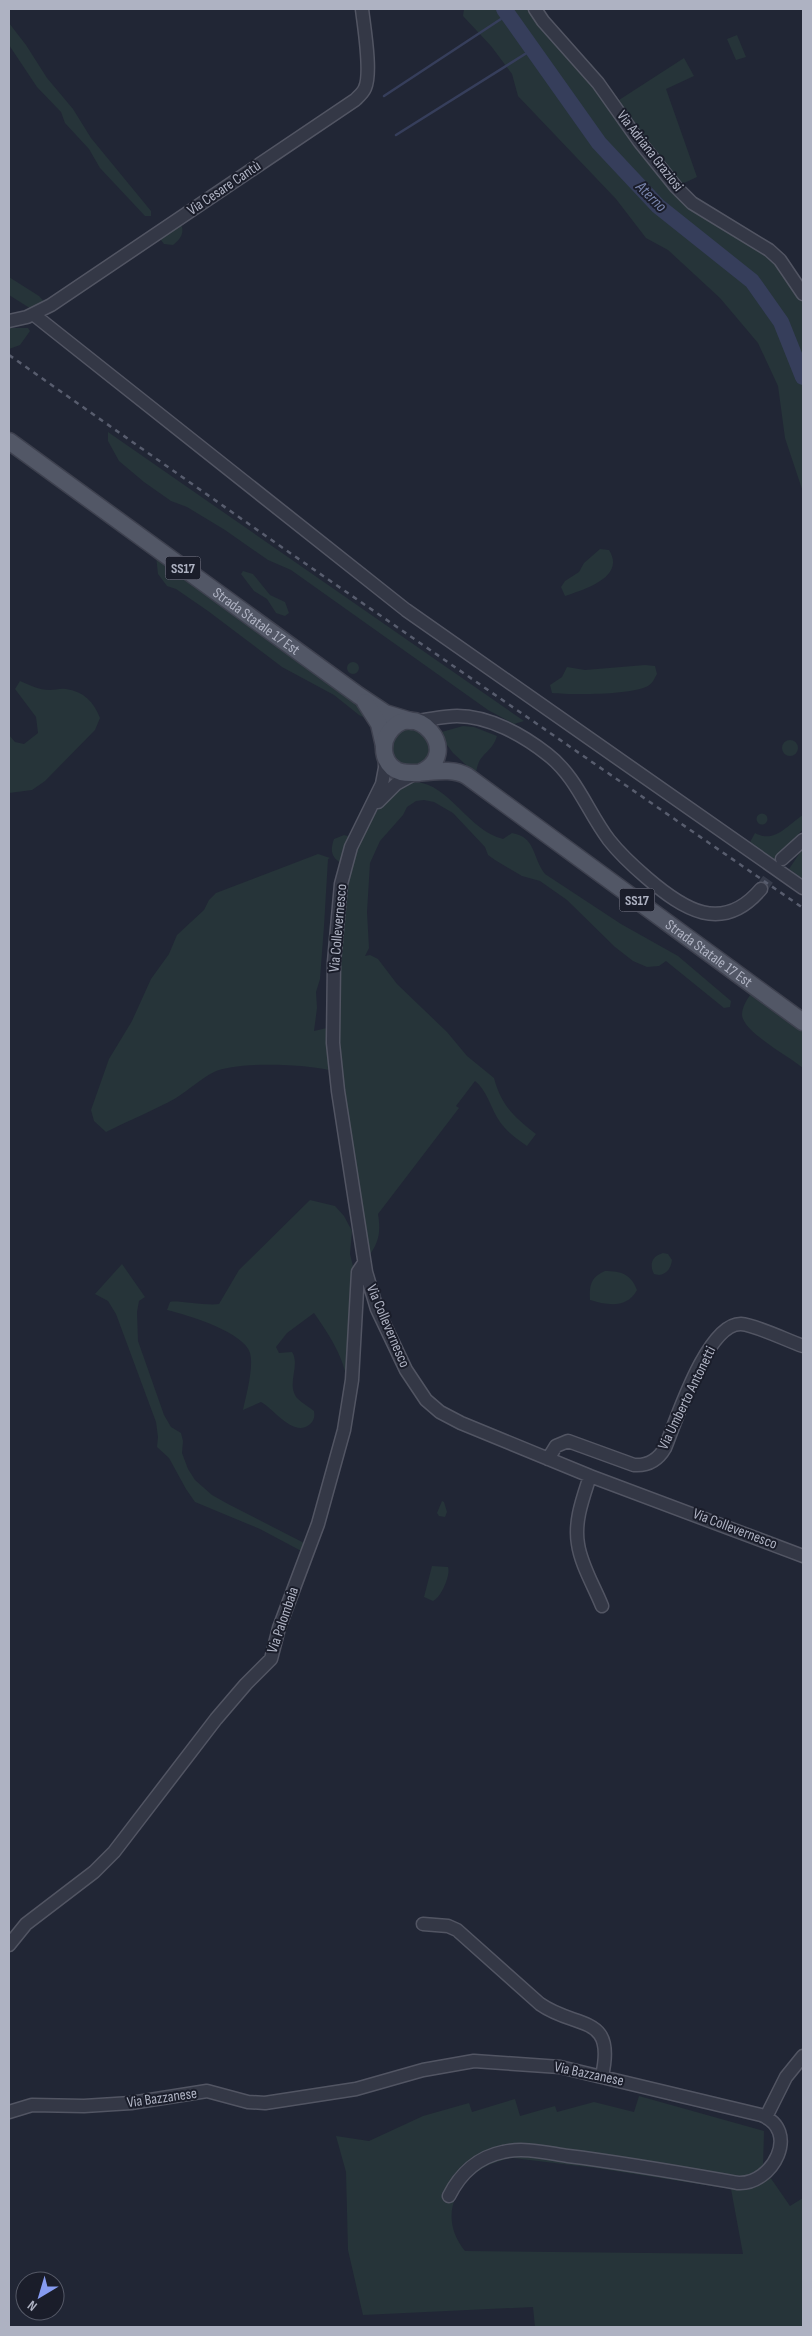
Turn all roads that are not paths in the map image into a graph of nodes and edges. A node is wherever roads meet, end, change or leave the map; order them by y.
1 (362, 9) edge
2 (535, 9) edge
3 (803, 294) edge
4 (33, 314) junction
5 (9, 321) edge
6 (9, 441) edge
7 (358, 696) junction
8 (450, 717) junction
9 (413, 721) junction
10 (434, 734) junction
11 (384, 751) junction
12 (416, 774) junction
13 (471, 778) junction
14 (368, 816) junction
15 (803, 840) edge
16 (782, 859) tunnel mouth
17 (803, 888) edge
18 (761, 889) tunnel mouth
19 (803, 1022) edge
20 (364, 1263) junction
21 (803, 1346) edge
22 (548, 1459) junction
23 (590, 1476) junction
24 (803, 1556) edge
25 (602, 1606) dead end
26 (423, 1924) dead end
27 (9, 1945) edge
28 (803, 2056) edge
29 (602, 2076) junction
30 (9, 2112) edge
31 (766, 2117) junction
32 (449, 2196) dead end

1 - 4 street, Via Cesare Cantù
2 - 3 street, Via Adriana Graziosi
4 - 5 street, Via Cesare Cantù
4 - 17 street
6 - 7 main road, Strada Statale 17 Est / SS17
7 - 9 main road, Strada Statale 17 Est / SS17
7 - 11 main road, Strada Statale 17 Est / SS17
8 - 9 street
8 - 10 street
8 - 18 street
9 - 10 main road, SS17
9 - 11 main road
10 - 12 main road
10 - 13 main road, Strada Statale 17 Est / SS17
11 - 12 main road, SS17
11 - 14 street, Via Collevernesco
12 - 13 main road, Strada Statale 17 Est / SS17
12 - 14 street, Via Collevernesco
13 - 19 main road, Strada Statale 17 Est / SS17
14 - 20 street, Via Collevernesco
15 - 16 street
20 - 22 street, Via Collevernesco
20 - 27 street, Via Palombaia
21 - 22 street, Via Umberto Antonetti
22 - 23 street, Via Collevernesco
23 - 24 street, Via Collevernesco
23 - 25 street
26 - 29 street
28 - 31 street
29 - 30 street, Via Bazzanese
29 - 31 street, Via Bazzanese
31 - 32 street

